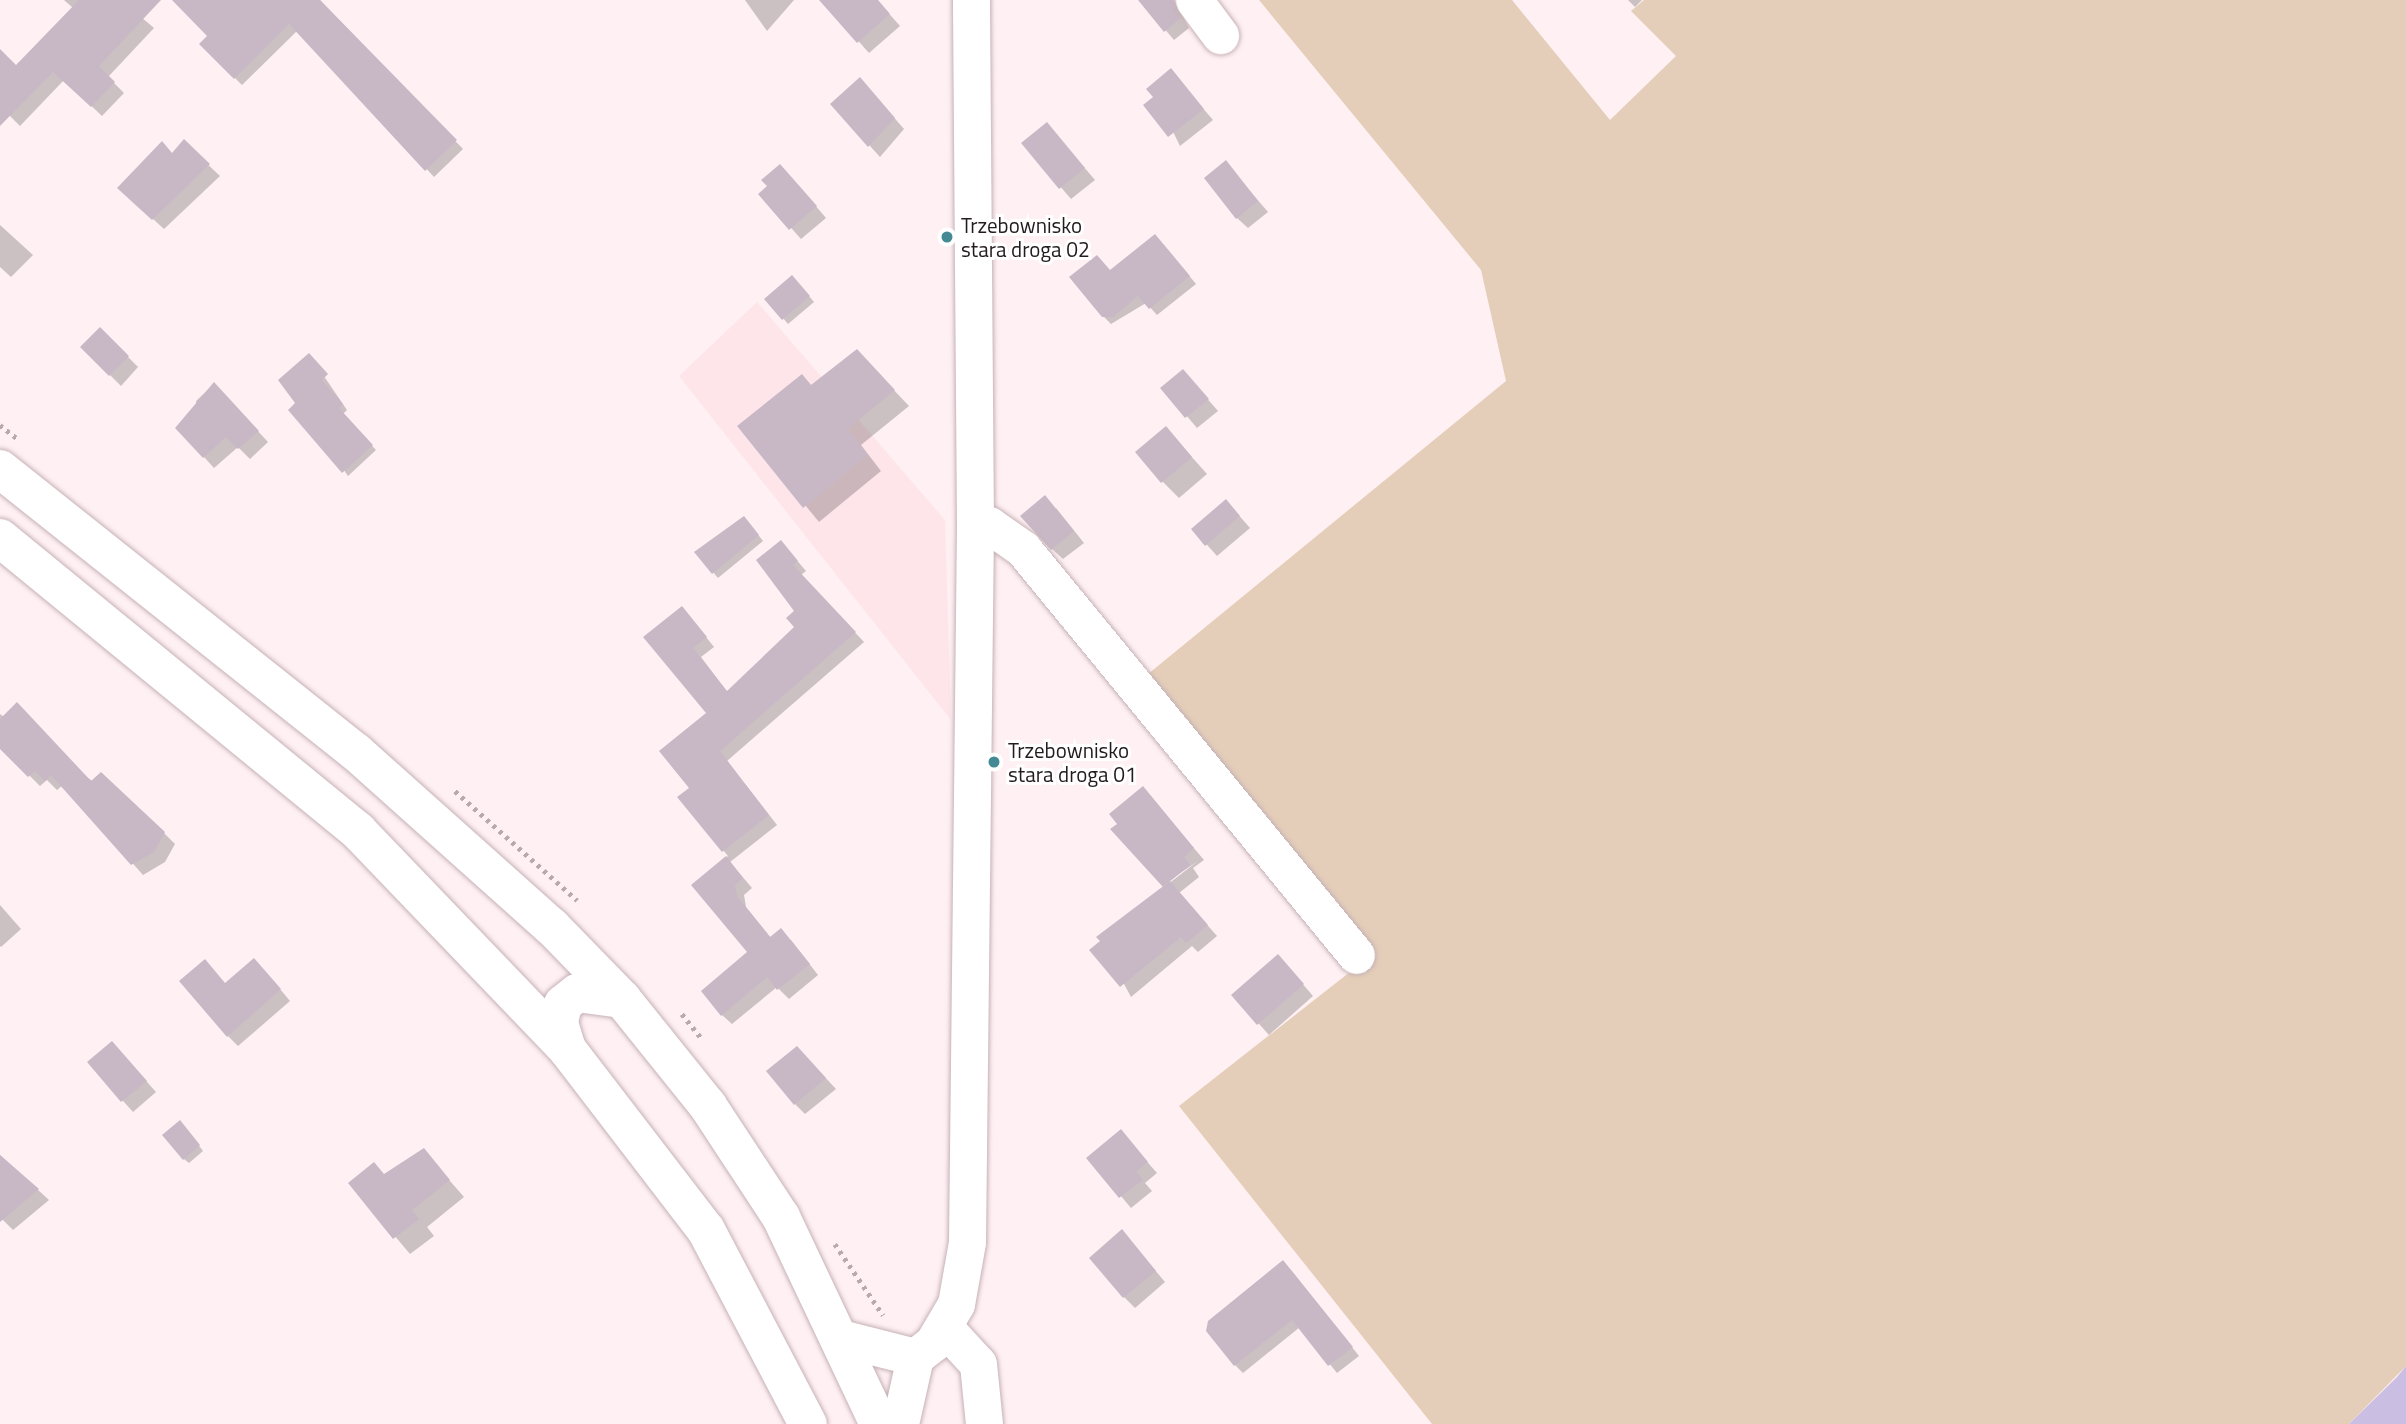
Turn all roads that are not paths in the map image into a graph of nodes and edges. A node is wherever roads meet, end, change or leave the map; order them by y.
1 (971, 0) edge
2 (1194, 0) edge
3 (1220, 35) dead end
4 (0, 469) edge
5 (975, 526) junction
6 (0, 538) edge
7 (1356, 956) dead end
8 (622, 999) junction
9 (567, 1049) junction
10 (944, 1326) junction
11 (844, 1339) junction
12 (915, 1357) junction
13 (808, 1424) edge
14 (879, 1424) edge
15 (900, 1424) edge
16 (984, 1424) edge

1 - 5 street
2 - 3 street
4 - 8 main road
5 - 7 street
5 - 10 street
6 - 9 main road
8 - 9 main road
8 - 11 main road
9 - 13 main road
10 - 12 street
10 - 16 street
11 - 12 street
11 - 14 main road
12 - 15 street

